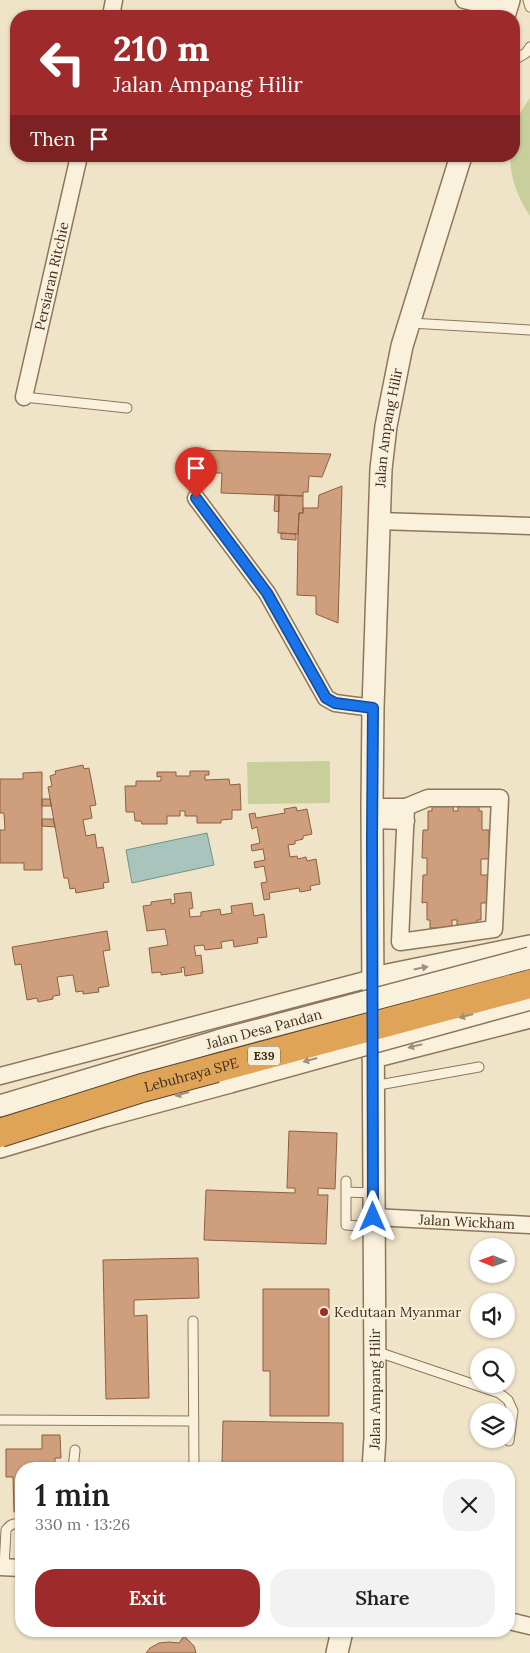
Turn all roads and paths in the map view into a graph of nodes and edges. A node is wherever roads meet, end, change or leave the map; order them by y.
1 (464, 0) edge
2 (528, 0) edge
3 (530, 8) edge
4 (506, 9) edge
5 (530, 48) edge
6 (520, 56) edge
7 (78, 162) edge
8 (459, 162) edge
9 (410, 323) junction
10 (530, 330) edge
11 (24, 397) joint
12 (127, 408) dead end
13 (196, 498) dead end
14 (379, 521) junction
15 (530, 526) edge
16 (373, 708) junction
17 (372, 814) junction
18 (406, 814) junction
19 (530, 946) edge
20 (530, 958) edge
21 (530, 966) edge
22 (373, 978) junction
23 (530, 984) edge
24 (530, 999) edge
25 (530, 1017) edge
26 (373, 1057) junction
27 (479, 1067) dead end
28 (0, 1076) edge
29 (373, 1086) junction
30 (0, 1106) edge
31 (0, 1115) edge
32 (0, 1133) edge
33 (0, 1147) edge
34 (346, 1181) dead end
35 (346, 1192) junction
36 (373, 1193) junction
37 (373, 1222) junction
38 (530, 1225) edge
39 (193, 1321) dead end
40 (374, 1350) junction
41 (510, 1403) edge
42 (0, 1420) edge
43 (194, 1421) junction
44 (74, 1450) dead end
45 (73, 1462) edge
46 (194, 1462) edge
47 (373, 1462) edge
48 (15, 1523) edge
49 (2, 1567) edge
50 (15, 1568) edge
51 (515, 1622) edge
52 (530, 1626) edge
53 (341, 1637) edge
54 (337, 1653) edge

1 - 4 street
2 - 3 lane
5 - 6 lane
7 - 11 street, Persiaran Ritchie
8 - 9 street, Jalan Ampang Hilir
9 - 10 lane
9 - 14 street, Jalan Ampang Hilir
11 - 12 lane
13 - 16 street
14 - 15 street
14 - 16 street, Jalan Ampang Hilir
16 - 17 street, Jalan Ampang Hilir
17 - 18 street
17 - 22 street, Jalan Ampang Hilir
18 - 18 street
22 -> 19 street
20 - 30 street, Jalan Desa Pandan, bridge
21 - 31 highway, Lebuhraya SPE / E39
22 - 26 street, Jalan Ampang Hilir
22 - 28 street
23 - 32 highway, Lebuhraya SPE / E39, bridge
24 -> 33 street, bridge
25 -> 26 street
26 - 29 street, Jalan Ampang Hilir
27 - 29 lane
29 - 36 street, Jalan Ampang Hilir
34 - 35 lane
35 - 36 lane
35 - 37 lane
36 - 37 street, Jalan Ampang Hilir
37 - 38 street, Jalan Wickham
37 - 40 street, Jalan Ampang Hilir
39 - 43 lane
40 - 41 lane
40 - 47 street, Jalan Ampang Hilir
42 - 43 lane
43 - 46 lane
44 - 45 lane
48 - 49 lane
49 - 50 street
51 - 52 street
53 - 54 street

